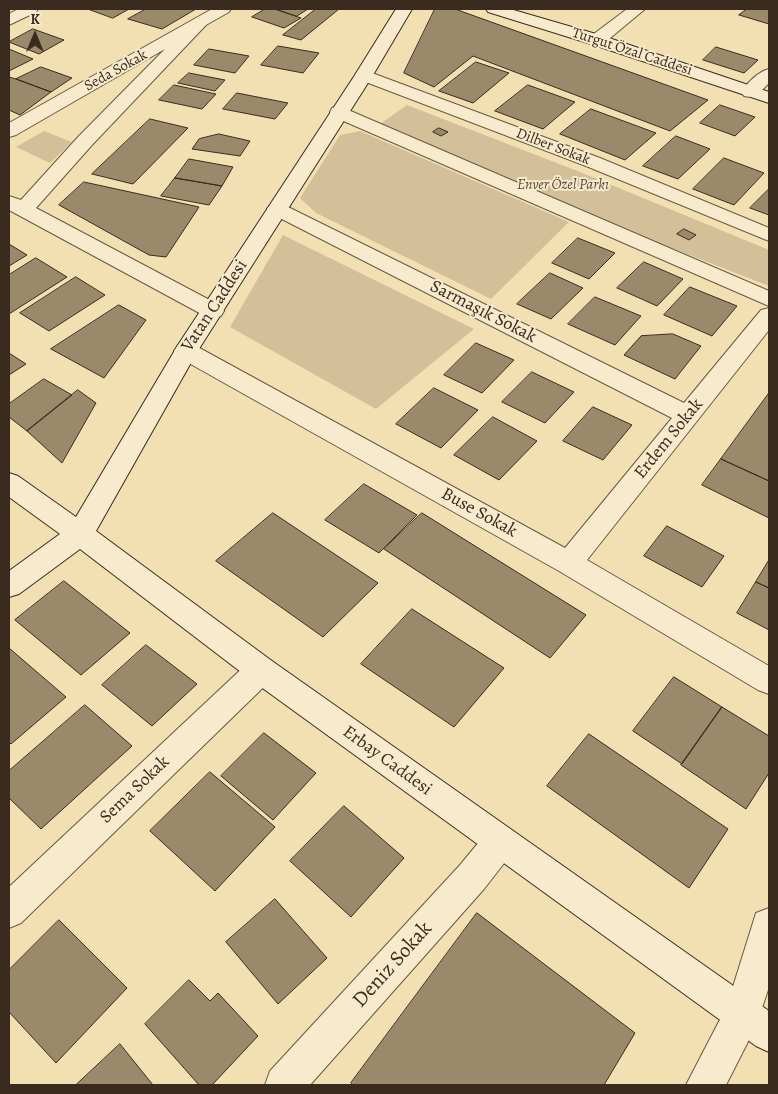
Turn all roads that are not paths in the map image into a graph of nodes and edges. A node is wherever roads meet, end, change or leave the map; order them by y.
1 (30, 9) edge
2 (223, 9) edge
3 (404, 9) edge
4 (494, 9) edge
5 (637, 9) edge
6 (9, 20) edge
7 (199, 24) junction
8 (597, 40) junction
9 (769, 74) edge
10 (364, 75) junction
11 (750, 92) junction
12 (769, 98) edge
13 (340, 112) junction
14 (9, 132) edge
15 (17, 206) edge
16 (277, 209) junction
17 (769, 235) edge
18 (769, 299) edge
19 (213, 311) junction
20 (769, 315) edge
21 (186, 351) junction
22 (689, 416) junction
23 (9, 483) edge
24 (80, 534) junction
25 (569, 563) junction
26 (9, 586) edge
27 (261, 670) junction
28 (769, 681) edge
29 (500, 842) junction
30 (9, 911) edge
31 (769, 926) edge
32 (756, 1023) edge
33 (284, 1085) edge
34 (705, 1085) edge

1 - 6 street
2 - 7 street, Seda Sokak
3 - 10 street, Vatan Caddesi
4 - 8 street, Turgut Özal Caddesi
5 - 8 street
7 - 14 street, Seda Sokak
7 - 15 street
8 - 11 street, Turgut Özal Caddesi
9 - 11 street
10 - 13 street, Vatan Caddesi
10 - 17 street, Dilber Sokak
11 - 12 street, Turgut Özal Caddesi
13 - 16 street, Vatan Caddesi
13 - 18 street
15 - 19 street
16 - 19 street, Vatan Caddesi
16 - 22 street, Sarmaşık Sokak
19 - 21 street, Vatan Caddesi
20 - 22 street, Erdem Sokak
21 - 24 street, Vatan Caddesi
21 - 25 street, Buse Sokak
22 - 25 street, Erdem Sokak
23 - 24 street, Erbay Caddesi
24 - 26 street, Vatan Caddesi
24 - 27 street, Erbay Caddesi
25 - 28 street, Buse Sokak
27 - 29 street, Erbay Caddesi
27 - 30 street, Sema Sokak
29 - 32 street, Erbay Caddesi
29 - 33 street, Deniz Sokak
31 - 32 street
32 - 34 street

